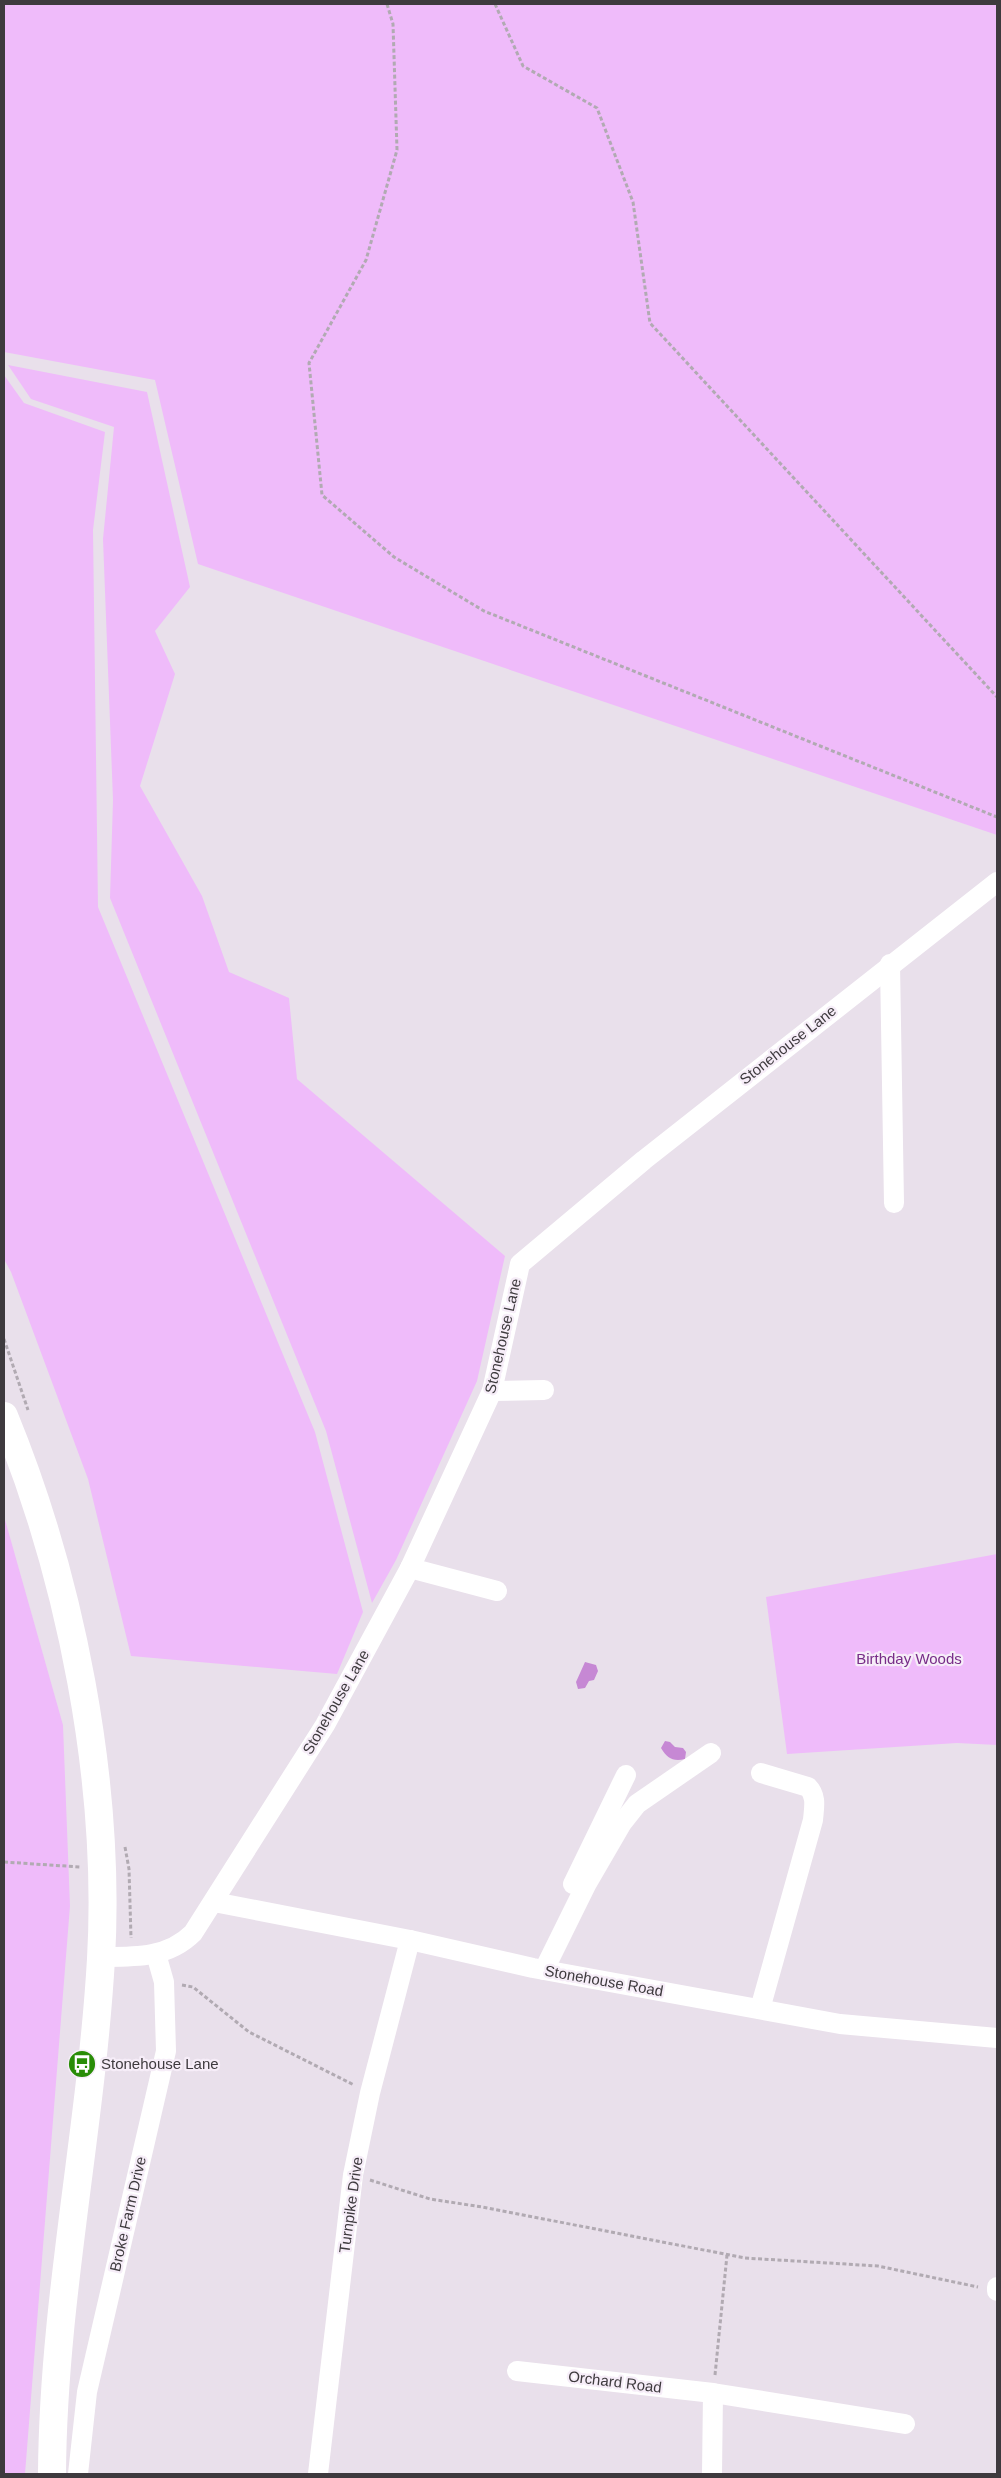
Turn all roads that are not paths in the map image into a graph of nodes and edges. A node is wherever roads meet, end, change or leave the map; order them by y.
1 (997, 882) edge
2 (890, 964) junction
3 (894, 1203) dead end
4 (544, 1390) dead end
5 (492, 1391) junction
6 (4, 1416) edge
7 (410, 1568) junction
8 (497, 1591) dead end
9 (711, 1753) dead end
10 (760, 1773) dead end
11 (626, 1775) dead end
12 (214, 1902) junction
13 (410, 1940) junction
14 (156, 1954) junction
15 (101, 1957) junction
16 (539, 1969) junction
17 (760, 2009) junction
18 (997, 2038) edge
19 (517, 2371) dead end
20 (713, 2393) junction
21 (905, 2424) dead end
22 (52, 2474) edge
23 (78, 2474) edge
24 (318, 2474) edge
25 (712, 2474) edge

1 - 2 street, Stonehouse Lane
2 - 3 street
2 - 5 street, Stonehouse Lane
4 - 5 street
5 - 7 street, Stonehouse Lane
6 - 15 highway
7 - 8 street
7 - 12 street, Stonehouse Lane
9 - 16 street
10 - 17 street
11 - 16 street
12 - 13 street, Stonehouse Road
12 - 14 street, Stonehouse Lane
13 - 16 street, Stonehouse Road
13 - 24 street, Turnpike Drive
14 - 15 street, Stonehouse Lane
14 - 23 street, Broke Farm Drive
15 - 22 highway
16 - 17 street, Stonehouse Road
17 - 18 street, Stonehouse Road
19 - 20 street, Orchard Road
20 - 21 street, Orchard Road
20 - 25 street

